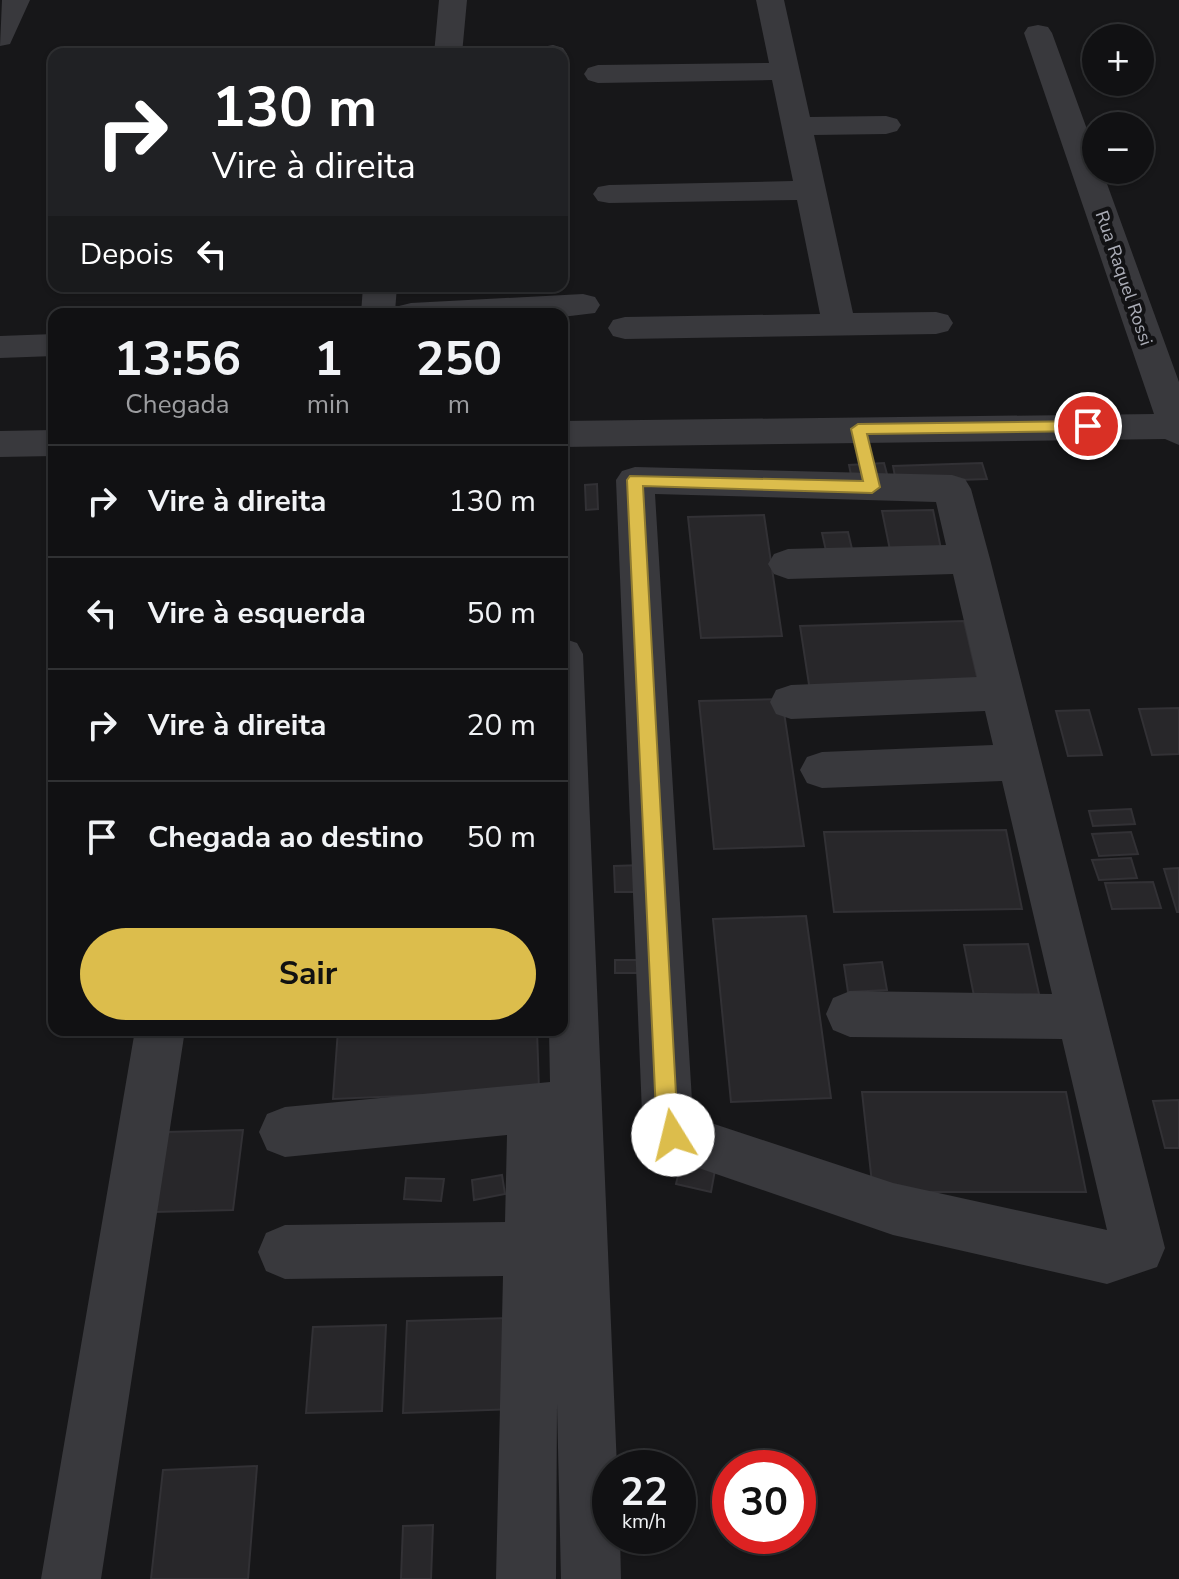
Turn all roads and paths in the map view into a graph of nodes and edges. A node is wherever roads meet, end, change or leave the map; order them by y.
1 (16, 0) edge
2 (453, 0) edge
3 (770, 0) edge
4 (1038, 33) dead end
5 (0, 38) edge
6 (449, 48) edge
7 (784, 71) junction
8 (598, 74) dead end
9 (886, 125) dead end
10 (796, 126) junction
11 (809, 190) junction
12 (609, 194) dead end
13 (583, 305) dead end
14 (526, 308) edge
15 (936, 323) dead end
16 (839, 325) junction
17 (625, 328) dead end
18 (48, 345) edge
19 (0, 347) edge
20 (1178, 428) edge
21 (858, 429) junction
22 (568, 434) edge
23 (48, 443) edge
24 (0, 444) edge
25 (872, 487) junction
26 (970, 559) junction
27 (788, 564) dead end
28 (1003, 693) junction
29 (791, 702) dead end
30 (1019, 762) junction
31 (822, 770) dead end
32 (850, 1014) dead end
33 (1081, 1017) junction
34 (159, 1036) edge
35 (558, 1036) edge
36 (555, 1106) junction
37 (285, 1132) dead end
38 (556, 1248) junction
39 (285, 1252) dead end
40 (71, 1579) edge
41 (526, 1579) edge
42 (591, 1579) edge

1 - 5 street
2 - 6 street
3 - 7 street
4 - 20 street, Rua Raquel Rossi
7 - 8 street
7 - 10 street
9 - 10 street
10 - 11 street
11 - 12 street
11 - 16 street
13 - 14 street
15 - 16 street
16 - 17 street
18 - 19 street
20 - 21 street
21 - 22 street
21 - 25 street
23 - 24 street
25 - 26 street
25 - 33 street
26 - 27 street
26 - 28 street
28 - 29 street
28 - 30 street
30 - 31 street
30 - 33 street
32 - 33 street
34 - 40 street
35 - 36 street
36 - 37 street
36 - 38 street
38 - 39 street
38 - 41 street
38 - 42 street

